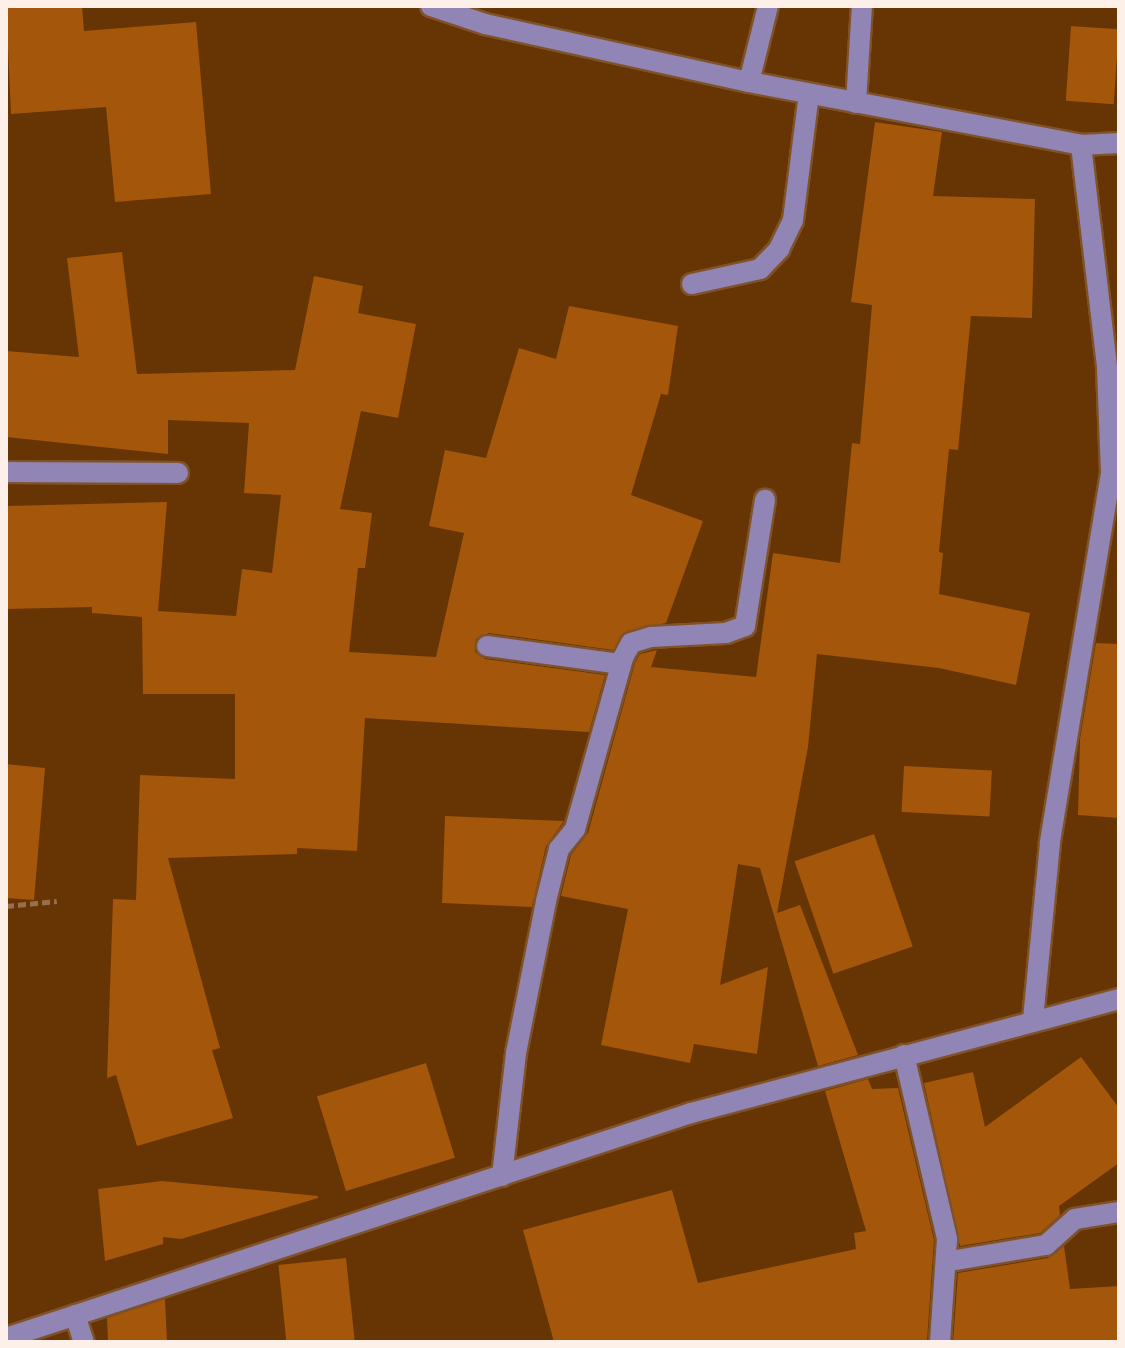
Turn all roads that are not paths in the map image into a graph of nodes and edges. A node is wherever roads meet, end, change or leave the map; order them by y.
1 (431, 6) edge
2 (768, 6) edge
3 (862, 6) edge
4 (749, 82) junction
5 (809, 94) junction
6 (856, 103) junction
7 (1119, 143) edge
8 (1081, 145) junction
9 (692, 284) dead end
10 (6, 472) edge
11 (178, 473) dead end
12 (765, 500) dead end
13 (487, 646) dead end
14 (621, 664) junction
15 (1119, 999) edge
16 (1033, 1020) junction
17 (904, 1055) junction
18 (502, 1176) junction
19 (1119, 1212) edge
20 (950, 1261) junction
21 (75, 1315) junction
22 (6, 1338) edge
23 (84, 1342) edge
24 (940, 1342) edge

1 - 4 street
2 - 4 street
3 - 6 street
4 - 5 street
5 - 6 street
5 - 9 street
6 - 8 street
7 - 8 street
8 - 16 street
10 - 11 street
12 - 14 street
13 - 14 street
14 - 18 street
15 - 16 street
16 - 17 street
17 - 18 street
17 - 20 street
18 - 21 street
19 - 20 street
20 - 24 street
21 - 22 street
21 - 23 street

